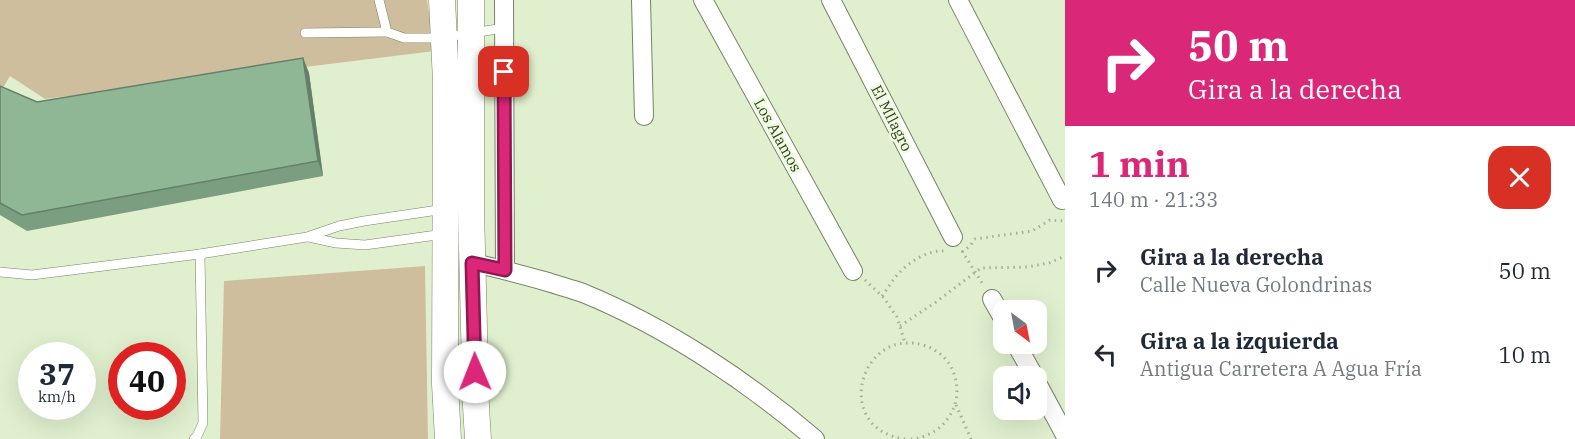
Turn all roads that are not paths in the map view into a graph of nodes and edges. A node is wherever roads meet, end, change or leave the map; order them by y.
1 (379, 0) edge
2 (442, 0) edge
3 (471, 0) edge
4 (504, 0) edge
5 (641, 0) edge
6 (703, 0) edge
7 (831, 0) edge
8 (958, 0) edge
9 (504, 28) junction
10 (387, 32) junction
11 (305, 33) dead end
12 (471, 34) junction
13 (444, 37) junction
14 (644, 116) dead end
15 (1062, 200) dead end
16 (459, 220) junction
17 (307, 237) junction
18 (955, 249) road end
19 (200, 254) junction
20 (472, 263) junction
21 (505, 270) junction
22 (854, 271) road end
23 (0, 273) edge
24 (1047, 401) edge
25 (1065, 435) edge
26 (194, 439) edge
27 (448, 439) edge
28 (478, 439) edge
29 (815, 439) edge

1 - 10 lane
2 - 13 street
3 - 12 street
4 - 9 street
5 - 14 street
6 - 22 street, Los Alamos
7 - 18 street, El MIlagro
8 - 15 street
9 - 12 lane
9 - 21 street
10 - 11 lane
10 - 13 lane
12 - 13 lane
12 - 16 street
13 - 16 street
16 - 17 lane
16 - 17 lane
16 - 20 street
16 - 27 street
17 - 19 lane
19 - 23 lane
19 - 26 lane
20 - 21 street
20 - 28 street
21 - 29 street
24 - 25 street

